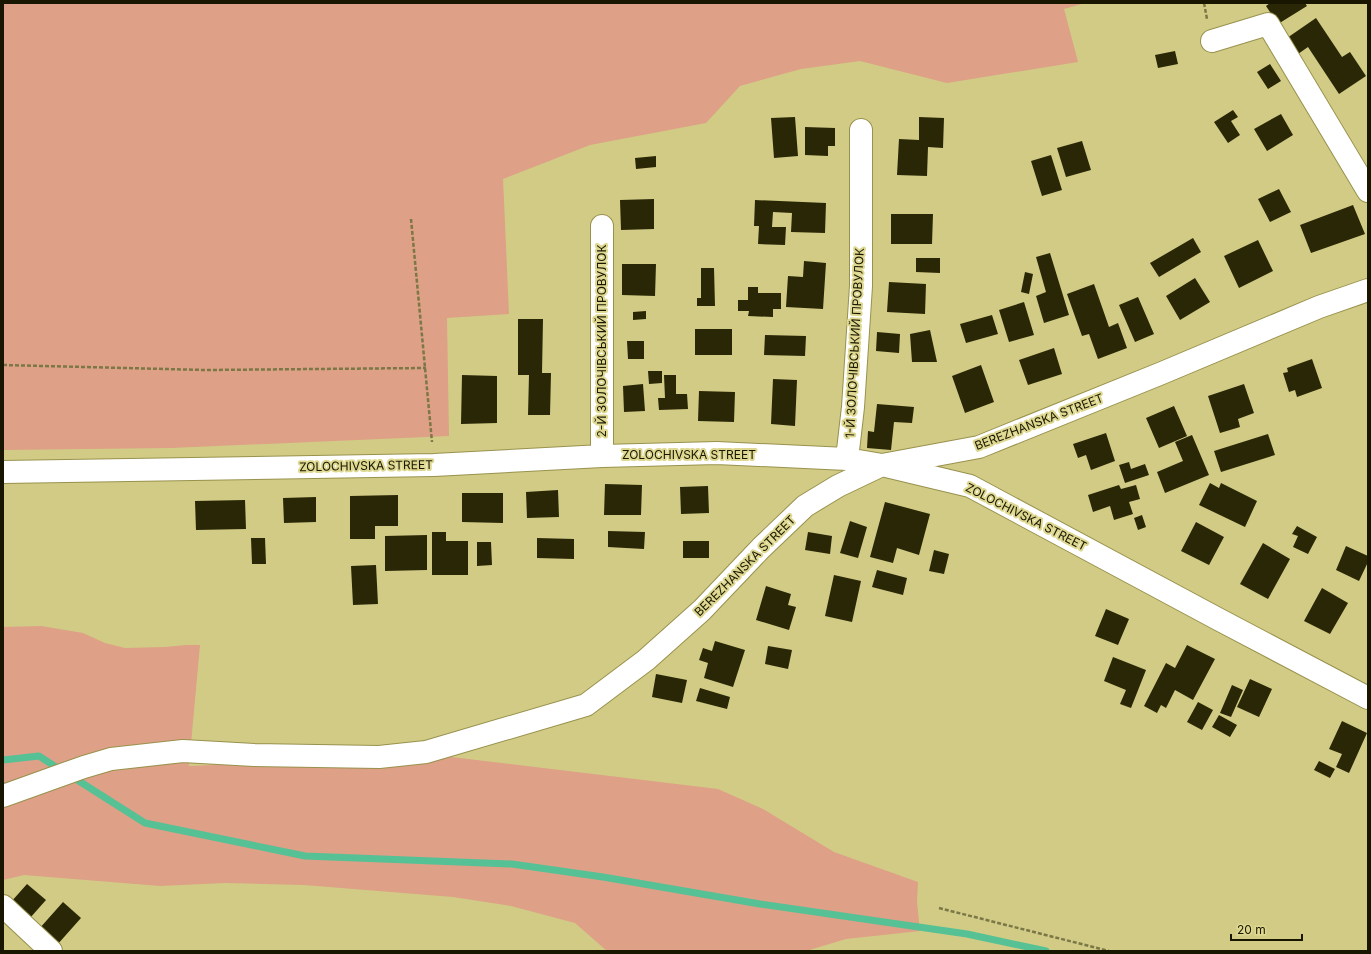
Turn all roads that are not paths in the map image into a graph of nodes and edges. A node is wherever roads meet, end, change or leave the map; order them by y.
1 (1212, 41) dead end
2 (861, 130) dead end
3 (1368, 191) edge
4 (602, 226) dead end
5 (1368, 290) edge
6 (602, 456) junction
7 (847, 459) junction
8 (882, 466) junction
9 (3, 472) edge
10 (1368, 698) edge
11 (3, 796) edge
12 (3, 906) edge
13 (51, 951) edge

1 - 3 street
2 - 7 street, 1-Й ЗОЛОЧІВСЬКИЙ ПРОВУЛОК
4 - 6 street, 2-Й ЗОЛОЧІВСЬКИЙ ПРОВУЛОК
5 - 8 street, BEREZHANSKA STREET
6 - 7 street, ZOLOCHIVSKA STREET
6 - 9 street, ZOLOCHIVSKA STREET
7 - 8 street, ZOLOCHIVSKA STREET
8 - 10 street, ZOLOCHIVSKA STREET
8 - 11 street, BEREZHANSKA STREET
12 - 13 street

